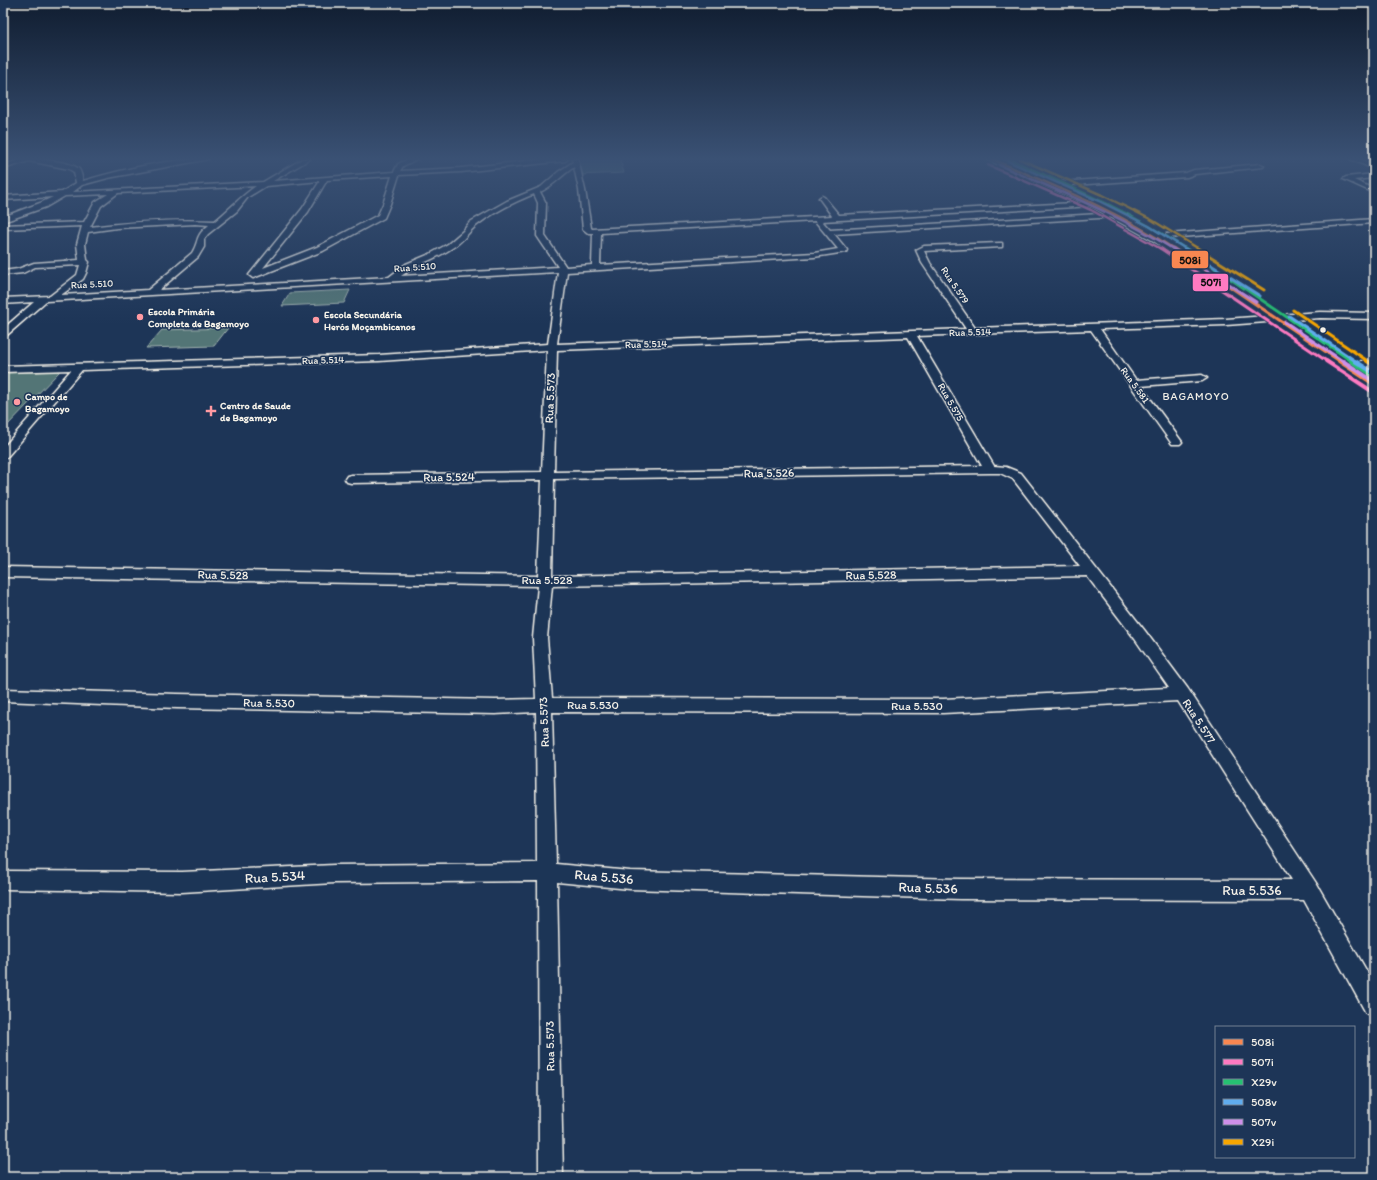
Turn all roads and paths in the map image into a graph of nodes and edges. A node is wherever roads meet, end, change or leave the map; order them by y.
1 (93, 214) edge
2 (227, 214) edge
3 (302, 214) edge
4 (382, 214) edge
5 (490, 214) edge
6 (542, 214) edge
7 (585, 214) edge
8 (834, 214) edge
9 (909, 214) edge
10 (1124, 214) edge
11 (1116, 215) joint
12 (837, 218) junction
13 (817, 219) junction
14 (1374, 221) edge
15 (215, 223) junction
16 (3, 227) edge
17 (87, 227) junction
18 (594, 231) junction
19 (828, 232) junction
20 (1166, 236) junction
21 (1000, 245) dead end
22 (85, 262) junction
23 (596, 266) junction
24 (563, 268) junction
25 (3, 273) edge
26 (253, 275) junction
27 (391, 279) junction
28 (236, 288) junction
29 (1245, 291) junction
30 (150, 292) junction
31 (49, 298) junction
32 (3, 301) edge
33 (1374, 316) edge
34 (1283, 317) junction
35 (1094, 328) junction
36 (973, 332) junction
37 (3, 334) edge
38 (911, 334) junction
39 (552, 347) junction
40 (79, 367) junction
41 (1370, 367) edge
42 (3, 369) edge
43 (1202, 378) dead end
44 (1134, 383) junction
45 (1374, 384) edge
46 (1176, 442) dead end
47 (3, 455) edge
48 (990, 469) junction
49 (548, 476) junction
50 (351, 479) dead end
51 (1092, 571) junction
52 (3, 572) edge
53 (545, 581) junction
54 (1182, 694) junction
55 (3, 695) edge
56 (544, 705) junction
57 (547, 872) junction
58 (3, 880) edge
59 (1309, 890) junction
60 (1374, 1005) edge
61 (551, 1177) edge

1 - 17 street
2 - 15 street
3 - 26 street
4 - 26 street
5 - 27 street
6 - 24 street
7 - 18 street
8 - 12 street
9 - 12 street
10 - 20 highway
11 - 19 street
11 - 29 highway
12 - 13 street
13 - 18 street
13 - 19 street
14 - 20 street
15 - 17 street
15 - 30 street
16 - 17 street
17 - 22 street
18 - 23 street
19 - 23 street, Rua 5.510
20 - 29 highway
21 - 36 street, Rua 5.579
22 - 25 street
22 - 31 street
23 - 24 street, Rua 5.510
24 - 27 street, Rua 5.510
24 - 39 street, Rua 5.573
26 - 28 street
27 - 28 street, Rua 5.510
28 - 30 street, Rua 5.510
29 - 34 highway
29 - 34 highway
30 - 31 street, Rua 5.510
31 - 32 street, Rua 5.510
31 - 37 street
33 - 34 street, Rua 5.514
34 - 35 street, Rua 5.514
34 - 41 highway
34 - 45 highway
35 - 36 street, Rua 5.514
35 - 44 street, Rua 5.581
36 - 38 street, Rua 5.514
38 - 39 street, Rua 5.514
38 - 48 street, Rua 5.575
39 - 40 street, Rua 5.514
39 - 49 street, Rua 5.573
40 - 42 street, Rua 5.514
40 - 47 street
43 - 44 street
44 - 46 street, Rua 5.581
48 - 49 street, Rua 5.526
48 - 51 street, Rua 5.577
49 - 50 street, Rua 5.524
49 - 53 street, Rua 5.573
51 - 53 street, Rua 5.528
51 - 54 street, Rua 5.577
52 - 53 street, Rua 5.528
53 - 56 street, Rua 5.573
54 - 56 street, Rua 5.530
54 - 59 street, Rua 5.577
55 - 56 street, Rua 5.530
56 - 57 street, Rua 5.573
57 - 58 street, Rua 5.534
57 - 59 street, Rua 5.536
57 - 61 street, Rua 5.573
59 - 60 street, Rua 5.577

